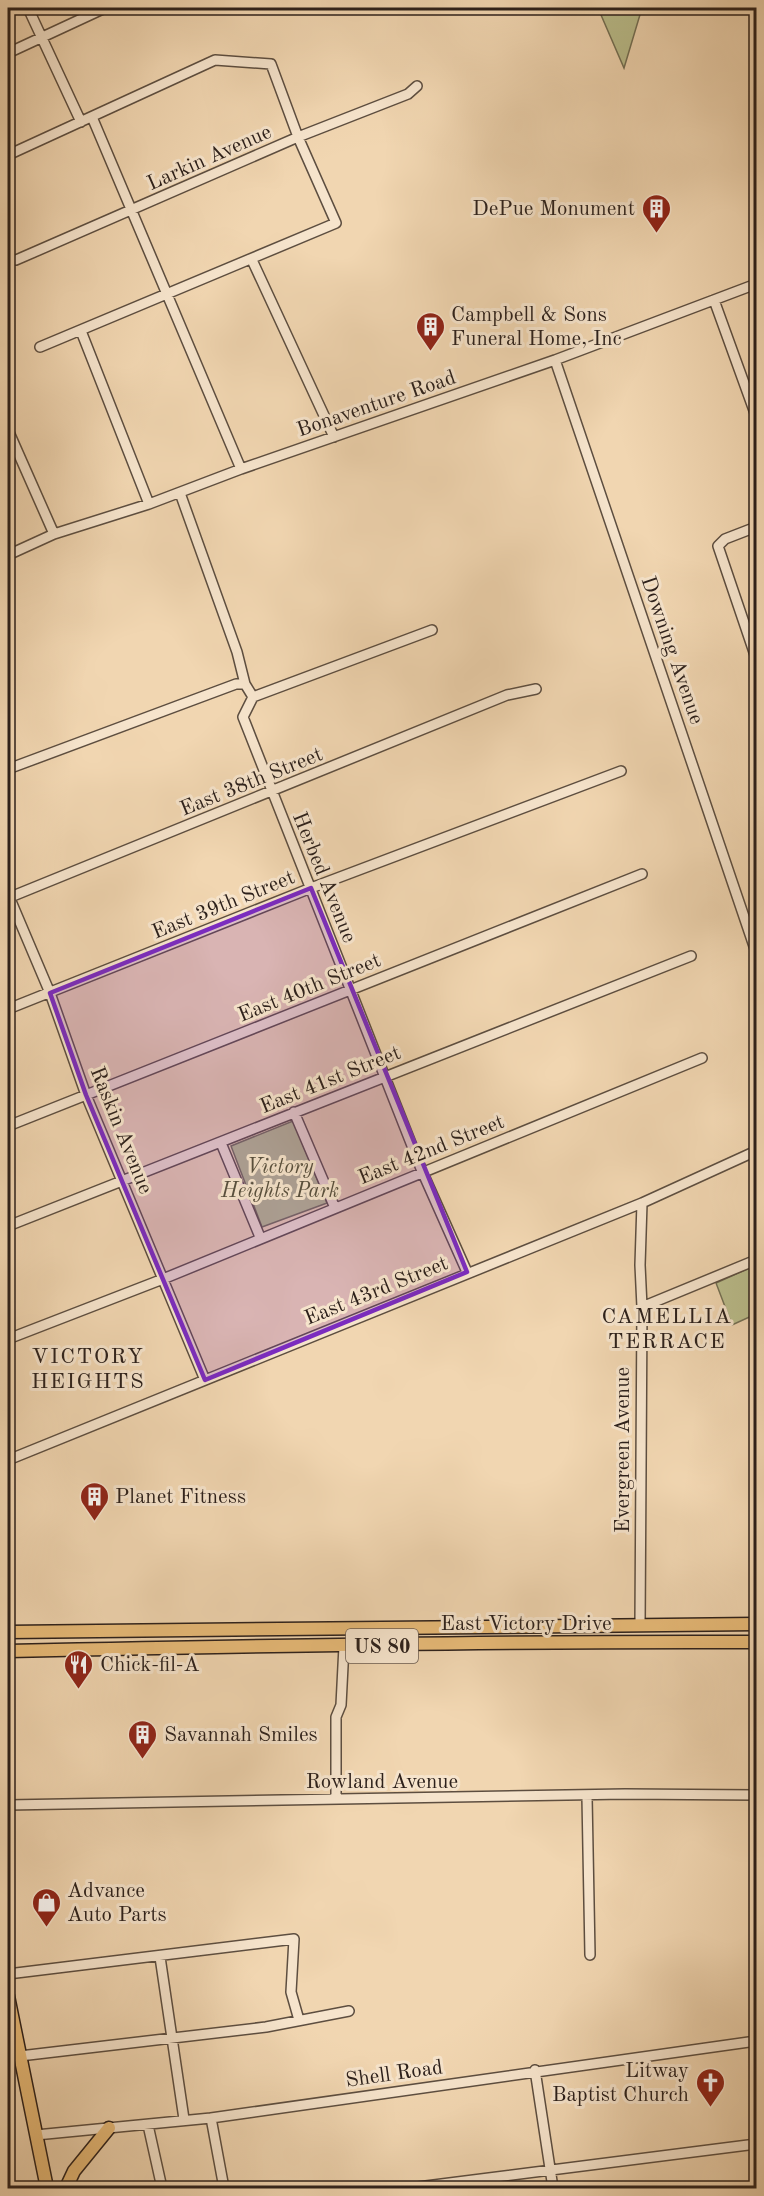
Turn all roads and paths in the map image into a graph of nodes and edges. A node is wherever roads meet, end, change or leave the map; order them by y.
1 (28, 8) edge
2 (105, 8) edge
3 (43, 37) junction
4 (8, 54) edge
5 (417, 86) dead end
6 (92, 117) junction
7 (81, 122) junction
8 (298, 137) junction
9 (8, 155) edge
10 (132, 210) junction
11 (15, 260) dead end
12 (252, 260) junction
13 (756, 284) edge
14 (166, 295) junction
15 (714, 300) junction
16 (81, 331) junction
17 (40, 347) dead end
18 (555, 360) junction
19 (756, 416) edge
20 (8, 430) edge
21 (334, 437) junction
22 (241, 469) junction
23 (180, 493) junction
24 (149, 504) junction
25 (756, 527) edge
26 (54, 534) junction
27 (8, 555) edge
28 (432, 630) dead end
29 (756, 658) edge
30 (245, 684) junction
31 (536, 689) dead end
32 (253, 697) junction
33 (8, 769) edge
34 (621, 771) dead end
35 (271, 793) junction
36 (642, 874) dead end
37 (311, 888) junction
38 (8, 897) edge
39 (756, 952) edge
40 (691, 956) dead end
41 (352, 990) junction
42 (50, 993) junction
43 (8, 1009) edge
44 (702, 1058) dead end
45 (384, 1076) junction
46 (86, 1095) junction
47 (294, 1112) junction
48 (8, 1126) edge
49 (221, 1143) junction
50 (756, 1151) edge
51 (422, 1171) junction
52 (123, 1180) junction
53 (642, 1203) junction
54 (335, 1208) junction
55 (8, 1226) edge
56 (260, 1237) junction
57 (756, 1260) edge
58 (467, 1272) junction
59 (163, 1279) junction
60 (642, 1307) junction
61 (8, 1339) edge
62 (205, 1380) junction
63 (8, 1460) edge
64 (756, 1624) edge
65 (640, 1625) junction
66 (727, 1625) junction
67 (471, 1627) junction
68 (8, 1632) edge
69 (471, 1642) junction
70 (726, 1642) junction
71 (756, 1642) edge
72 (344, 1646) junction
73 (8, 1651) edge
74 (756, 1795) edge
75 (587, 1797) junction
76 (336, 1799) junction
77 (8, 1805) edge
78 (590, 1955) dead end
79 (160, 1957) junction
80 (8, 1974) edge
81 (8, 1996) edge
82 (349, 2011) dead end
83 (299, 2020) junction
84 (173, 2039) junction
85 (756, 2041) edge
86 (20, 2056) junction
87 (535, 2070) junction
88 (211, 2118) junction
89 (184, 2119) junction
90 (148, 2125) junction
91 (109, 2128) junction
92 (36, 2135) junction
93 (756, 2144) edge
94 (549, 2170) junction
95 (47, 2188) edge
96 (66, 2188) edge
97 (162, 2188) edge
98 (224, 2188) edge
99 (410, 2188) edge
100 (553, 2188) edge

1 - 3 street
2 - 3 street
3 - 4 street
3 - 7 street
5 - 8 street, Larkin Avenue
6 - 7 street
6 - 8 street
6 - 10 street
7 - 9 street
8 - 10 street, Larkin Avenue
8 - 12 street
10 - 11 street, Larkin Avenue
10 - 14 street
12 - 14 street
12 - 21 street
13 - 15 street, Bonaventure Road
14 - 16 street
14 - 22 street
15 - 18 street, Bonaventure Road
15 - 19 street
16 - 17 street
16 - 24 street
18 - 21 street, Bonaventure Road
18 - 39 street, Downing Avenue
20 - 26 street
21 - 22 street, Bonaventure Road
22 - 23 street, Bonaventure Road
23 - 24 street, Bonaventure Road
23 - 30 street
24 - 26 street, Bonaventure Road
25 - 29 street
26 - 27 street, Bonaventure Road
28 - 32 street
30 - 32 street
30 - 33 street
31 - 35 street, East 38th Street
32 - 35 street, Herbed Avenue
34 - 37 street, East 39th Street
35 - 37 street, Herbed Avenue
35 - 38 street, East 38th Street
36 - 41 street, East 40th Street
37 - 41 street, Herbed Avenue
37 - 42 street, East 39th Street
38 - 42 street, Raskin Avenue
40 - 45 street, East 41st Street
41 - 45 street, Herbed Avenue
41 - 46 street, East 40th Street
42 - 43 street, East 39th Street
42 - 46 street, Raskin Avenue
44 - 51 street, East 42nd Street
45 - 47 street, East 41st Street
45 - 51 street, Herbed Avenue
46 - 48 street, East 40th Street
46 - 52 street, Raskin Avenue
47 - 49 street, East 41st Street
47 - 54 street
49 - 52 street, East 41st Street
49 - 56 street
50 - 53 street, East 43rd Street
51 - 54 street, East 42nd Street
51 - 58 street, Herbed Avenue
52 - 55 street, East 41st Street
52 - 59 street, Raskin Avenue
53 - 58 street, East 43rd Street
53 - 60 street, Evergreen Avenue
54 - 56 street, East 42nd Street
56 - 59 street, East 42nd Street
57 - 60 street
58 - 62 street, East 43rd Street
59 - 61 street, East 42nd Street
59 - 62 street, Raskin Avenue
60 - 65 street, Evergreen Avenue
62 - 63 street, East 43rd Street
64 - 66 main road, East Victory Drive / US 80
65 - 66 main road, East Victory Drive / US 80
65 - 67 main road, East Victory Drive / US 80
66 - 70 main road
67 - 68 main road, East Victory Drive / US 80
67 - 69 main road
69 - 70 main road, East Victory Drive / US 80
69 - 72 main road, East Victory Drive / US 80
70 - 71 main road, East Victory Drive / US 80
72 - 73 main road, East Victory Drive / US 80
72 - 76 street
74 - 75 street, Rowland Avenue
75 - 76 street, Rowland Avenue
75 - 78 street
76 - 77 street, Rowland Avenue
79 - 80 street
79 - 83 street
79 - 84 street
81 - 86 main road
82 - 83 street
83 - 84 street
84 - 86 street
84 - 89 street
85 - 87 street, Shell Road
86 - 92 main road
87 - 88 street, Shell Road
87 - 94 street
88 - 89 street, Shell Road
88 - 98 street
89 - 90 street, Shell Road
90 - 91 street, Shell Road
90 - 97 street
91 - 92 street, Shell Road
91 - 96 main road
92 - 95 main road
93 - 94 street
94 - 99 street
94 - 100 street

